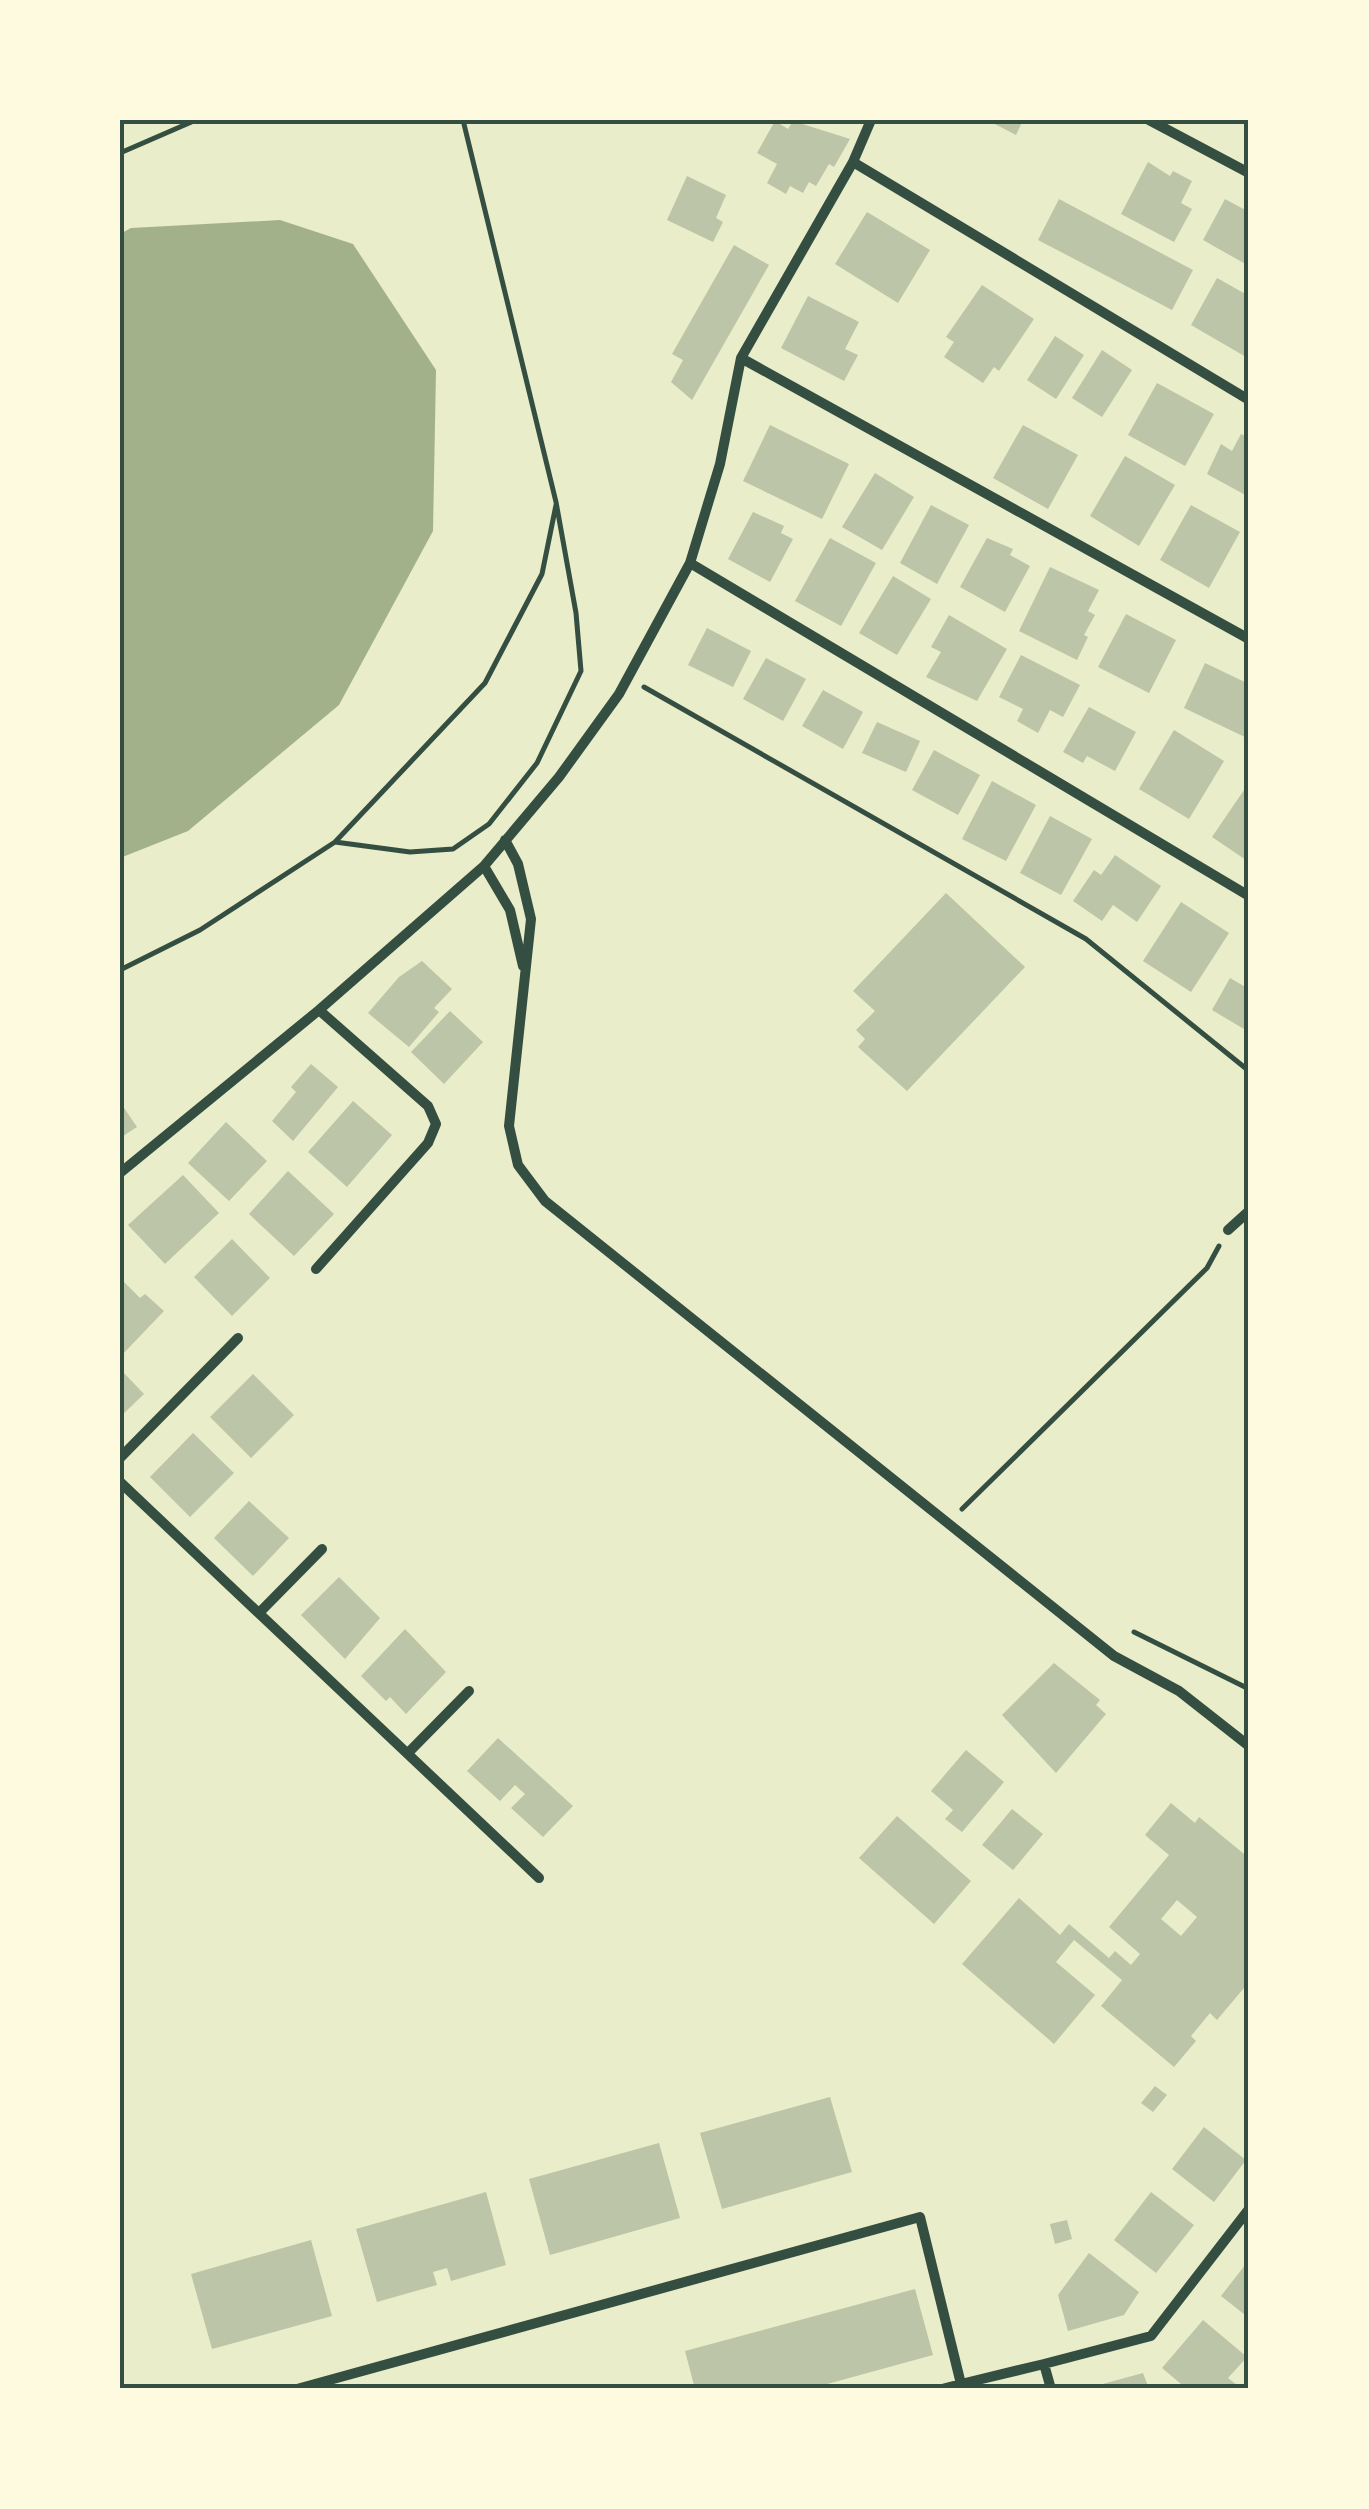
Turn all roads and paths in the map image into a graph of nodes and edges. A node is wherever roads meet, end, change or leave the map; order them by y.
1 (196, 120) edge
2 (462, 120) edge
3 (871, 120) edge
4 (1149, 120) edge
5 (120, 153) edge
6 (853, 162) junction
7 (1249, 173) edge
8 (741, 358) junction
9 (1249, 400) edge
10 (556, 502) junction
11 (690, 564) junction
12 (1249, 640) edge
13 (629, 678) junction
14 (505, 840) junction
15 (335, 842) junction
16 (484, 866) junction
17 (1249, 896) edge
18 (120, 970) edge
19 (526, 976) junction
20 (319, 1010) junction
21 (1249, 1071) edge
22 (120, 1173) edge
23 (1249, 1211) edge
24 (1228, 1230) joint
25 (316, 1269) dead end
26 (238, 1338) dead end
27 (120, 1458) edge
28 (120, 1482) edge
29 (950, 1523) junction
30 (322, 1549) dead end
31 (260, 1612) junction
32 (1134, 1632) dead end
33 (1249, 1689) edge
34 (469, 1692) dead end
35 (1249, 1746) edge
36 (409, 1752) junction
37 (539, 1878) dead end
38 (1249, 2210) edge
39 (1044, 2364) junction
40 (961, 2384) junction
41 (298, 2389) edge
42 (942, 2389) edge
43 (1051, 2389) edge

1 - 5 path
2 - 10 path
3 - 6 street
4 - 7 street
6 - 8 street
6 - 9 street
8 - 11 street
8 - 12 street
10 - 15 path
10 - 15 path
11 - 13 street
11 - 17 street
13 - 14 street
13 - 21 path
14 - 16 street
14 - 19 street
15 - 18 path
16 - 19 street
16 - 20 street
19 - 29 street
20 - 22 street
20 - 25 street
23 - 24 street
24 - 29 path
26 - 27 street
28 - 31 street
29 - 35 street
30 - 31 street
31 - 36 street
32 - 33 path
34 - 36 street
36 - 37 street
38 - 39 street
39 - 40 street
39 - 43 street
40 - 41 street
40 - 42 street

